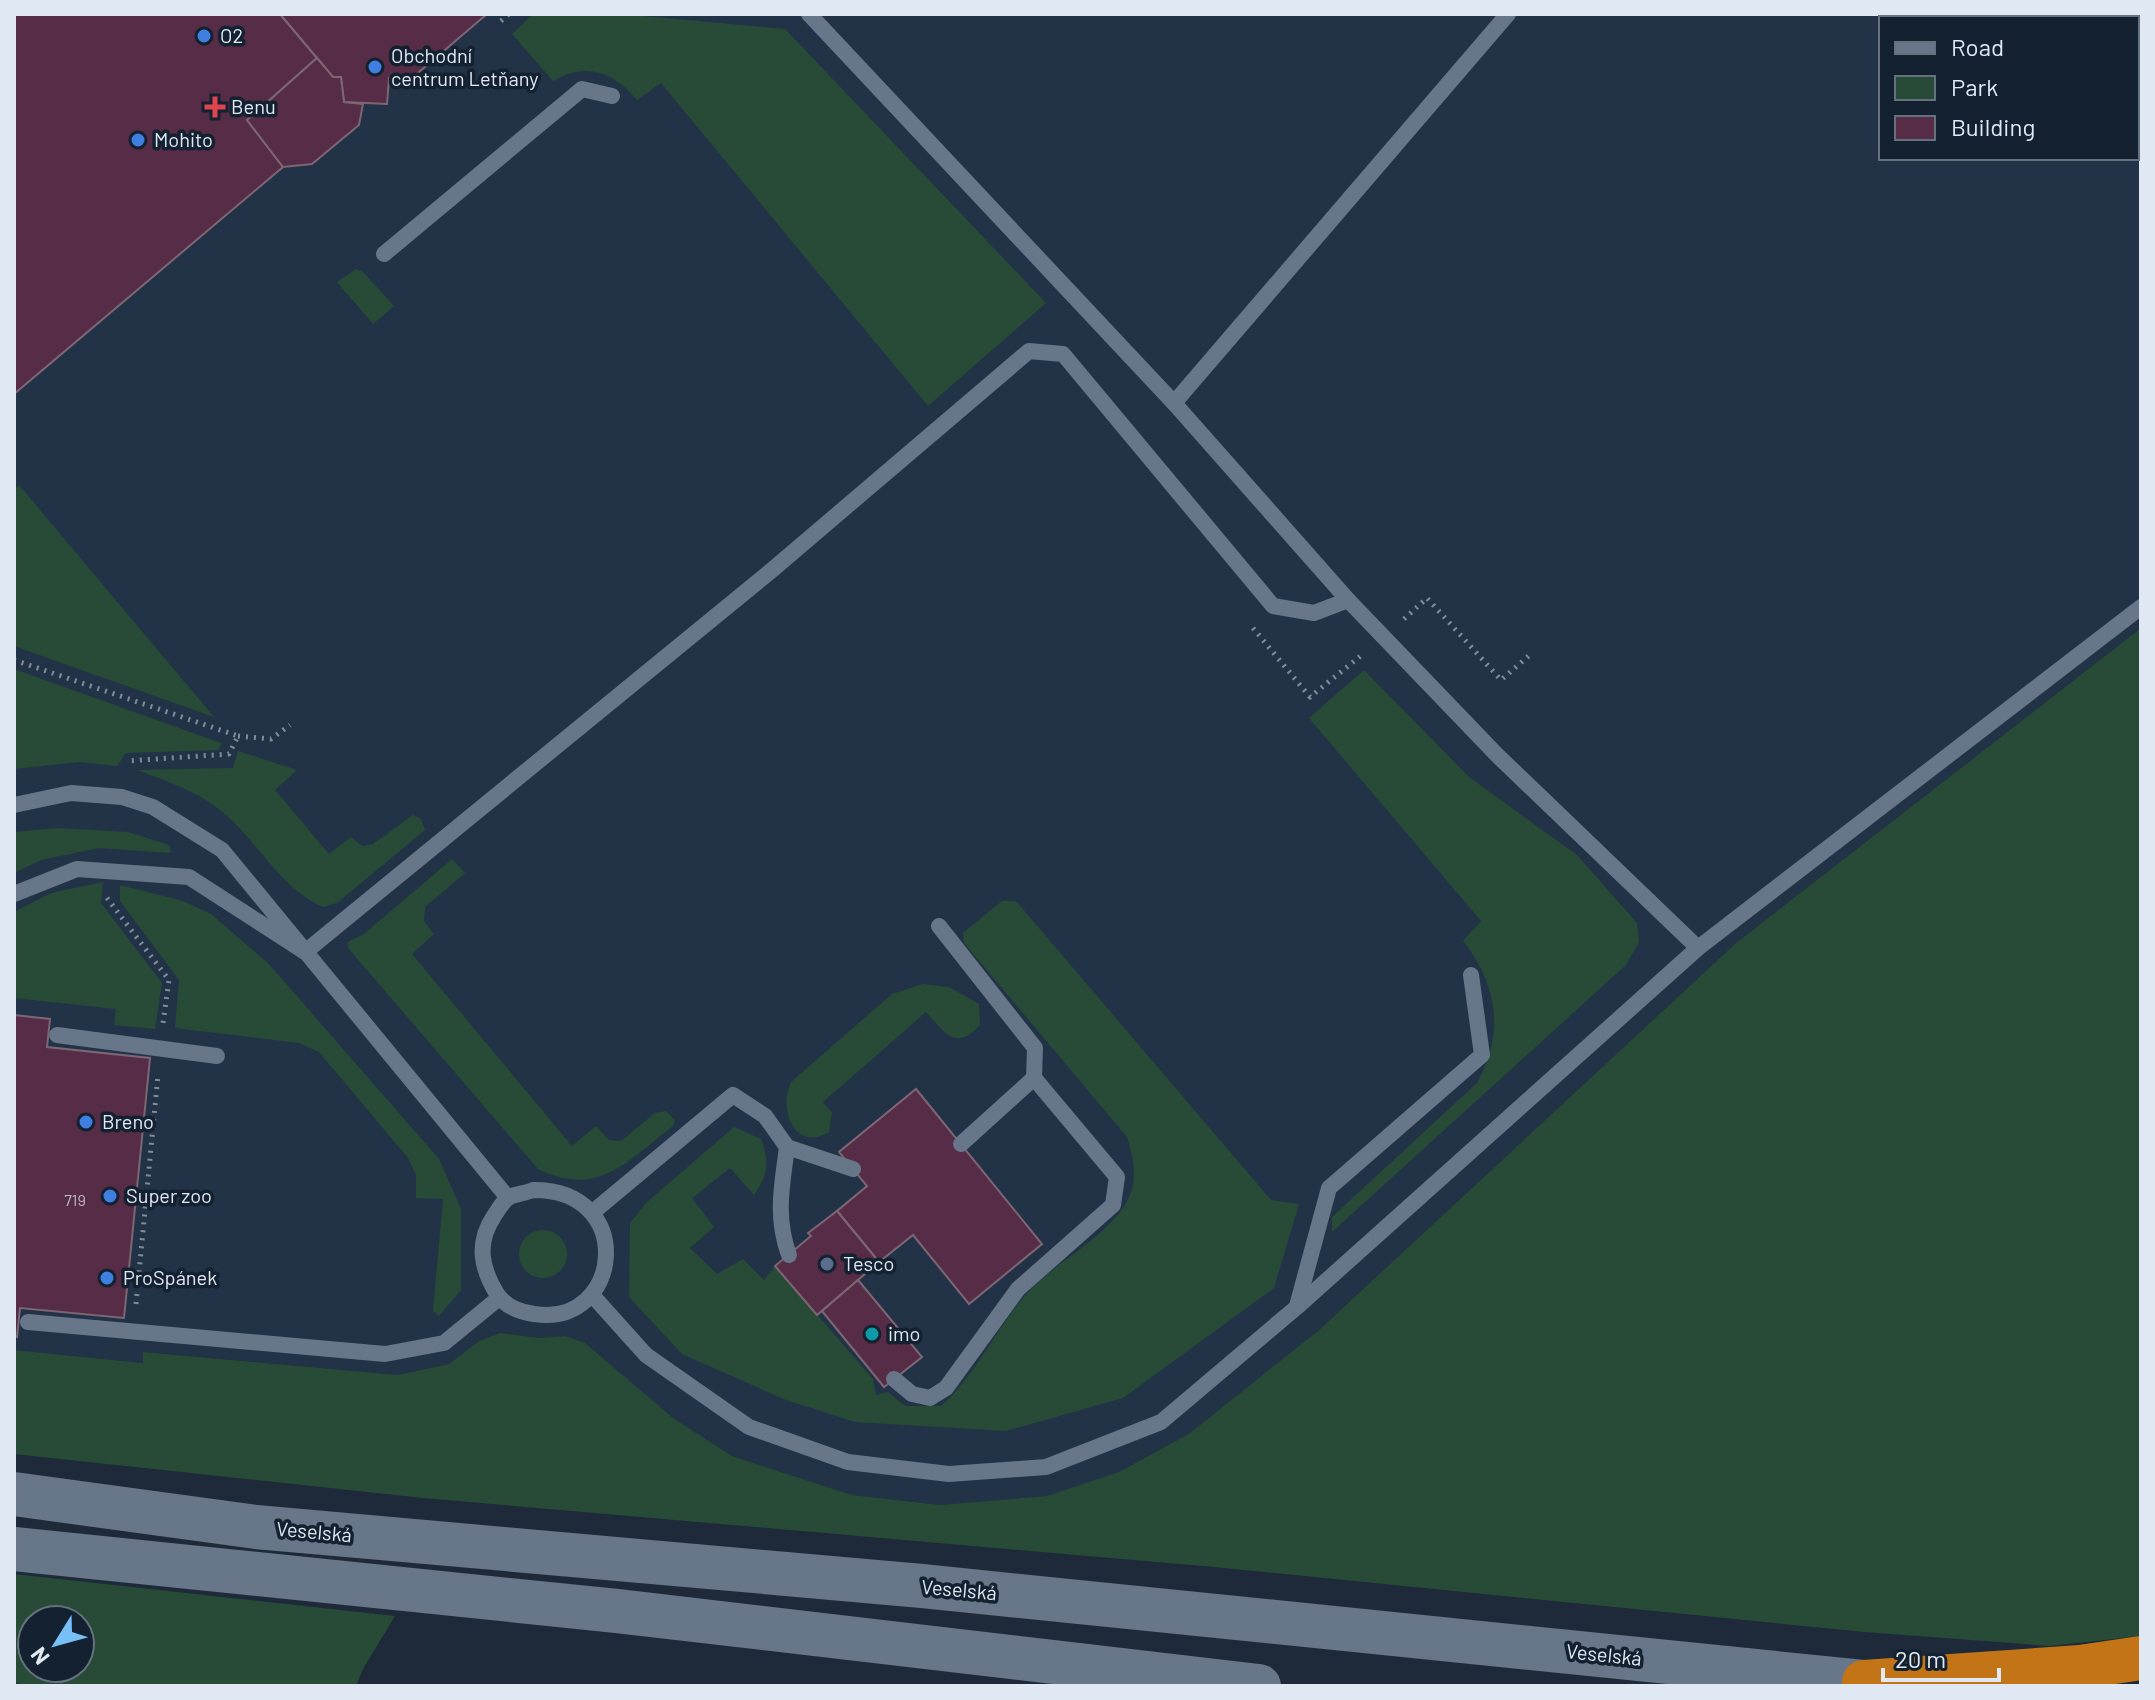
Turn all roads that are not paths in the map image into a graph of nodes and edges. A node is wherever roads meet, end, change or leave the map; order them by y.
1 (809, 14) edge
2 (1508, 14) edge
3 (612, 96) dead end
4 (384, 254) dead end
5 (1174, 403) junction
6 (1348, 600) junction
7 (2141, 607) edge
8 (14, 805) edge
9 (14, 894) edge
10 (939, 926) dead end
11 (1698, 948) junction
12 (305, 952) junction
13 (1471, 975) dead end
14 (57, 1035) dead end
15 (217, 1056) dead end
16 (1034, 1078) junction
17 (961, 1144) dead end
18 (787, 1147) junction
19 (853, 1169) dead end
20 (508, 1198) junction
21 (593, 1212) junction
22 (789, 1255) dead end
23 (593, 1296) junction
24 (499, 1298) junction
25 (1297, 1307) junction
26 (28, 1322) dead end
27 (894, 1379) dead end
28 (14, 1477) edge
29 (14, 1494) edge
30 (103, 1506) junction
31 (14, 1549) edge
32 (2141, 1658) edge
33 (1884, 1684) edge
34 (1259, 1686) edge

1 - 5 lane
2 - 5 lane
3 - 4 lane
5 - 6 lane
6 - 11 lane
6 - 12 lane
7 - 11 lane
8 - 12 lane
9 - 12 lane
10 - 16 lane
11 - 25 lane
12 - 20 lane
13 - 25 lane
14 - 15 lane
16 - 17 lane
16 - 27 lane
18 - 19 lane
18 - 21 lane
18 - 22 lane
20 - 21 lane
20 - 24 lane
21 - 23 lane
23 - 24 lane
23 - 25 lane
24 - 26 lane
28 - 30 lane
29 - 30 main road, Veselská
30 - 33 main road, Veselská
31 - 34 main road
32 - 33 highway

